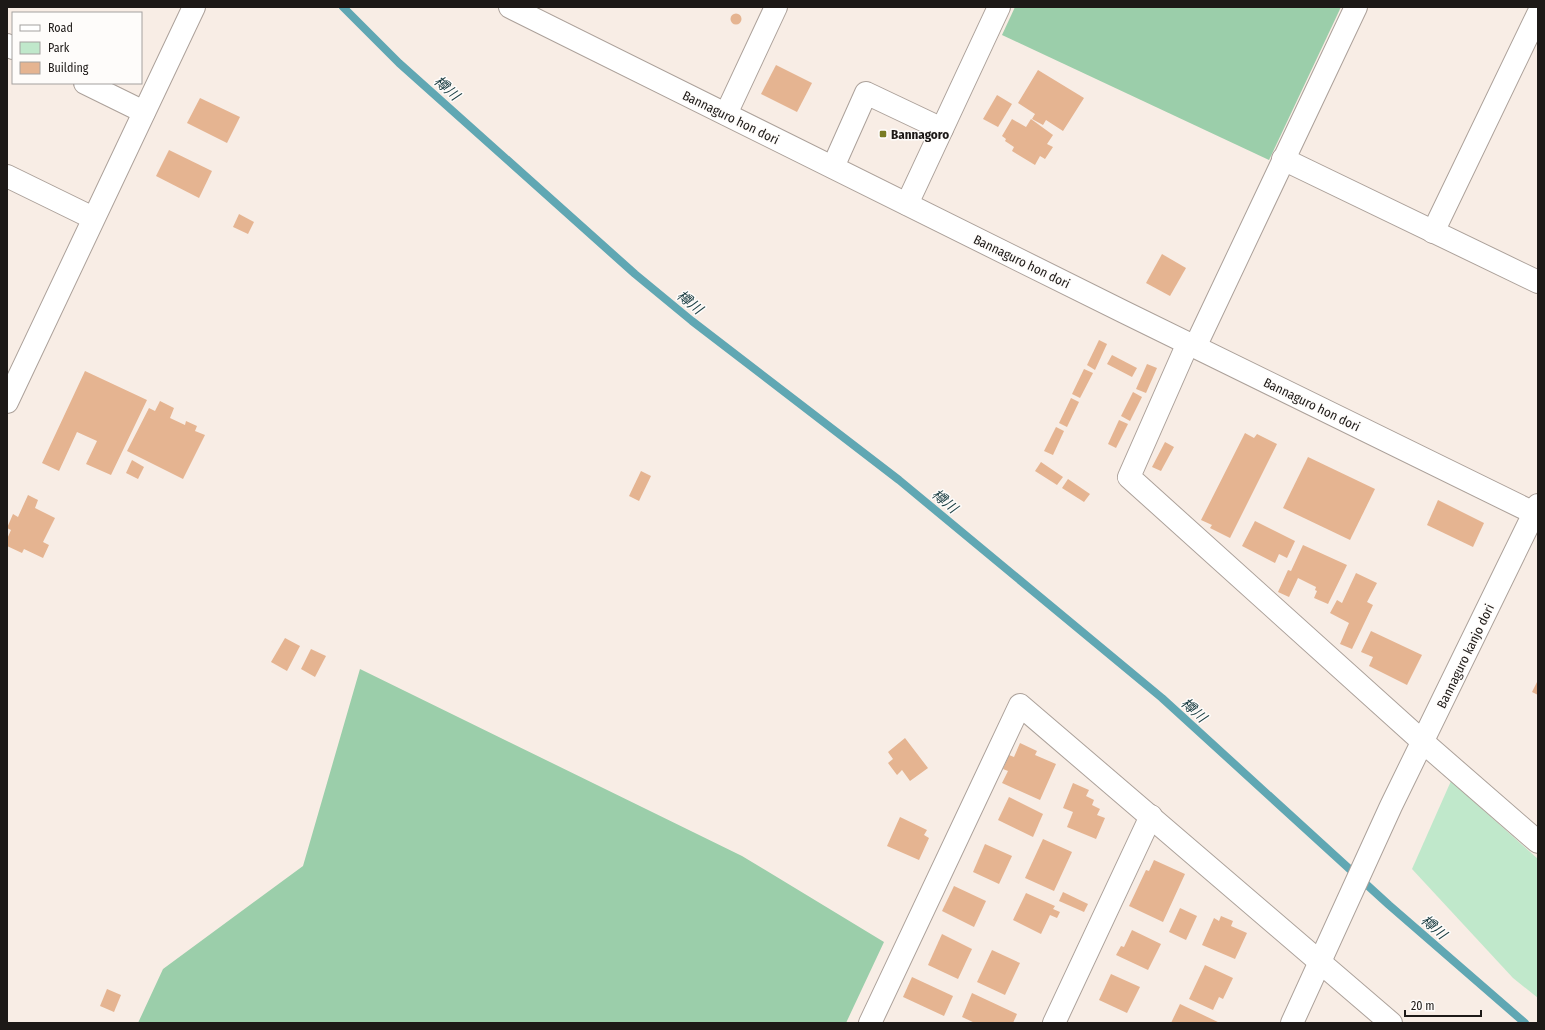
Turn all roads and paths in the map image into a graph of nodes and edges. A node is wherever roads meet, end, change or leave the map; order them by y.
1 (194, 7) edge
2 (510, 7) edge
3 (776, 7) edge
4 (999, 7) edge
5 (1356, 7) edge
6 (1538, 14) edge
7 (87, 84) edge
8 (144, 112) junction
9 (726, 114) junction
10 (942, 129) junction
11 (1283, 159) junction
12 (833, 167) junction
13 (7, 176) edge
14 (907, 204) junction
15 (93, 218) junction
16 (1433, 232) junction
17 (1538, 282) edge
18 (1191, 345) junction
19 (7, 402) edge
20 (1537, 511) edge
21 (1423, 742) junction
22 (1151, 816) junction
23 (1538, 842) edge
24 (1321, 962) junction
25 (870, 1023) edge
26 (1054, 1023) edge
27 (1292, 1023) edge
28 (1391, 1023) edge

1 - 8 street
2 - 9 street, Bannaguro hon dori
3 - 9 street
4 - 10 street
5 - 11 street
6 - 16 street
7 - 8 street
8 - 15 street
9 - 12 street, Bannaguro hon dori
10 - 12 street
10 - 14 street
11 - 16 street
11 - 18 street
12 - 14 street, Bannaguro hon dori
13 - 15 street
14 - 18 street, Bannaguro hon dori
15 - 19 street
16 - 17 street
18 - 20 street, Bannaguro hon dori
18 - 21 street
20 - 21 street, Bannaguro kanjo dori
21 - 23 street
21 - 24 street, Bannaguro kanjo dori
22 - 24 street
22 - 25 street
22 - 26 street
24 - 27 street
24 - 28 street

